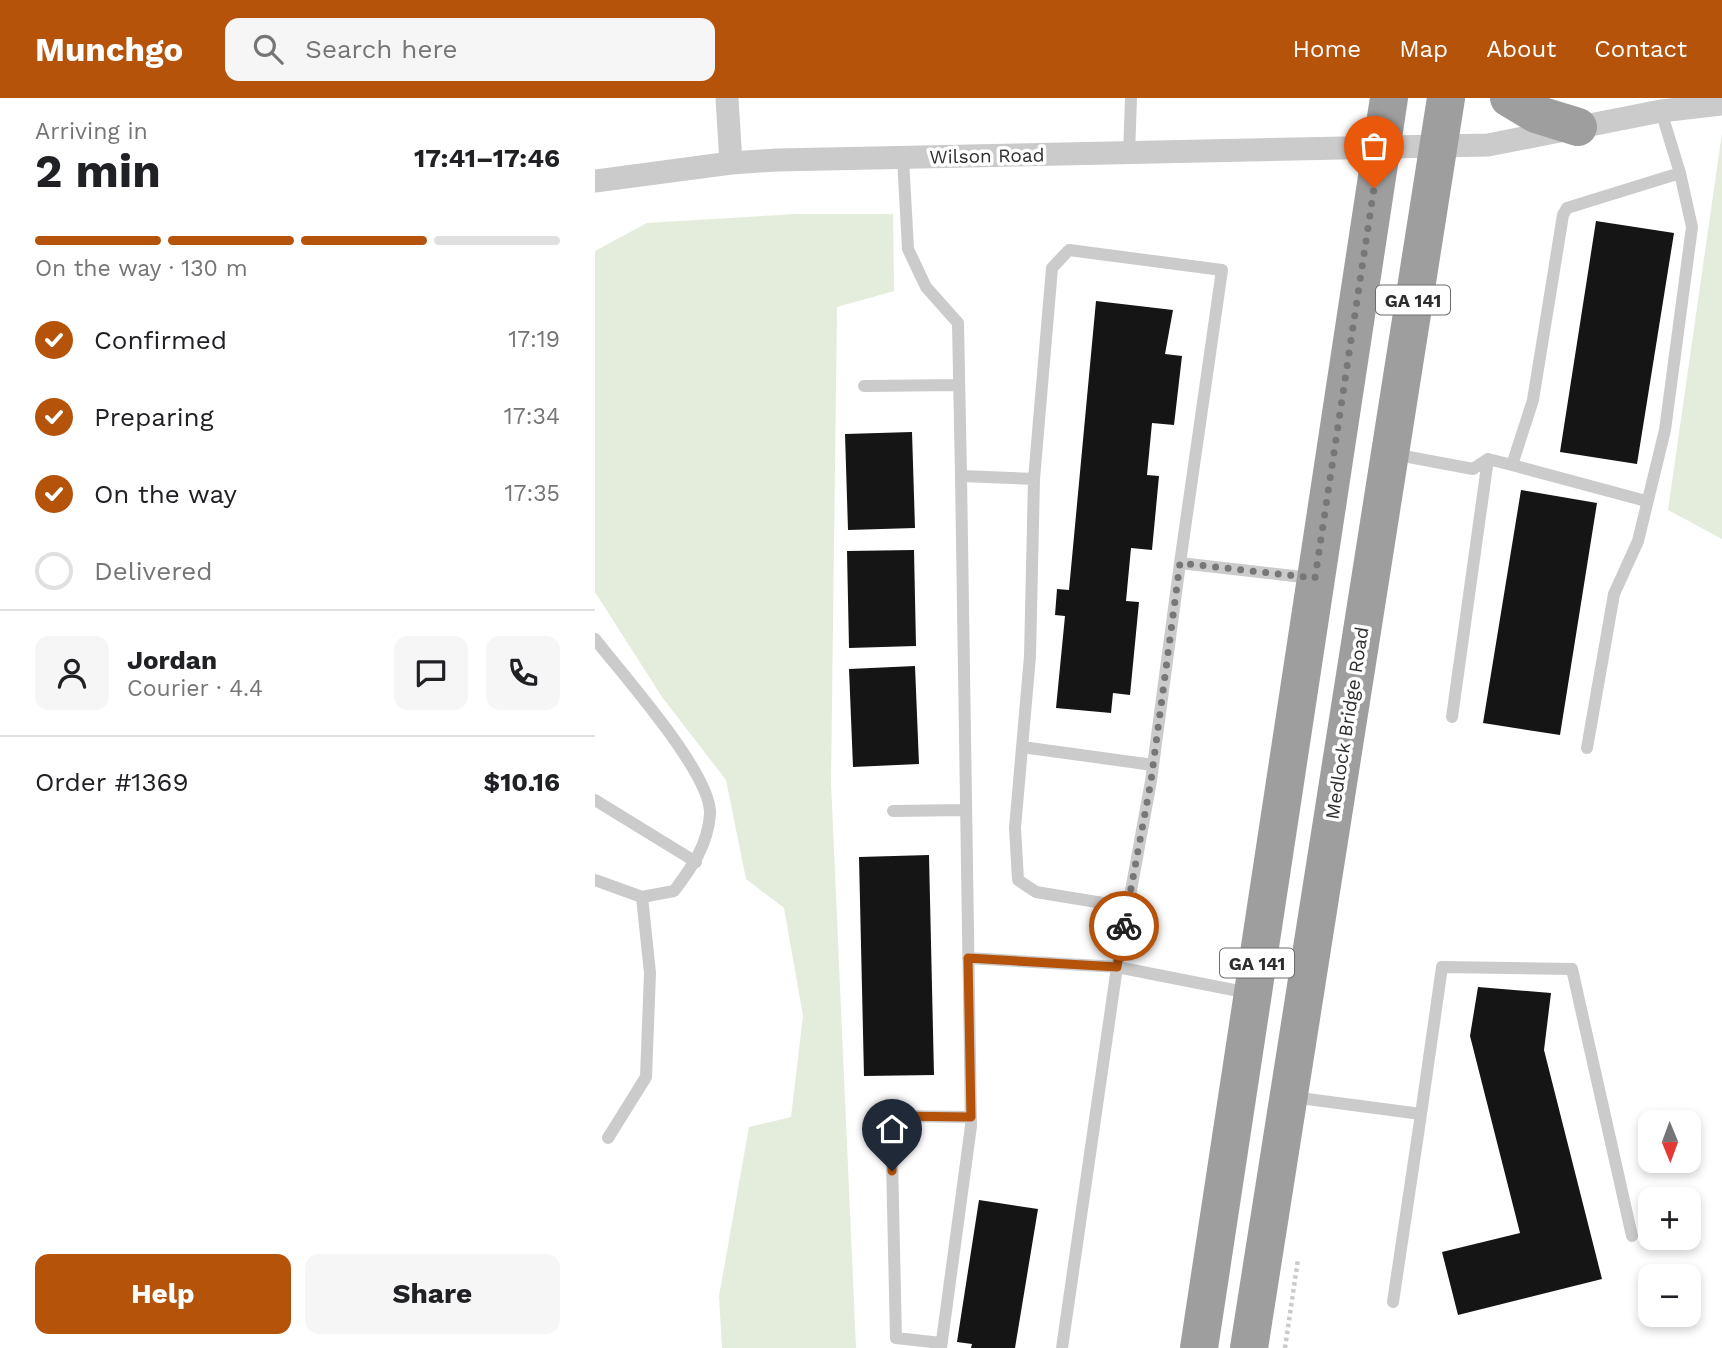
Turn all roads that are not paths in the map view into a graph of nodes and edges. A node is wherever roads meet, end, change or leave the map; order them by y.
1 (727, 98) edge
2 (1131, 98) edge
3 (1389, 98) edge
4 (1446, 98) edge
5 (1509, 98) edge
6 (1722, 104) edge
7 (1661, 111) junction
8 (1578, 127) junction
9 (1438, 148) junction
10 (1379, 149) junction
11 (1129, 154) junction
12 (903, 158) junction
13 (731, 163) junction
14 (1680, 173) junction
15 (595, 181) edge
16 (864, 386) dead end
17 (959, 386) junction
18 (1389, 453) junction
19 (1488, 459) junction
20 (1512, 465) junction
21 (961, 476) junction
22 (1034, 479) junction
23 (1646, 501) junction
24 (1180, 563) junction
25 (1315, 578) junction
26 (595, 639) edge
27 (1452, 717) dead end
28 (1022, 747) junction
29 (1587, 748) dead end
30 (1153, 765) junction
31 (595, 800) edge
32 (965, 810) junction
33 (893, 811) dead end
34 (696, 862) junction
35 (595, 880) edge
36 (642, 897) junction
37 (1127, 907) junction
38 (968, 958) junction
39 (1117, 967) junction
40 (1252, 994) junction
41 (1288, 1097) junction
42 (1421, 1114) junction
43 (971, 1117) junction
44 (608, 1139) dead end
45 (1632, 1236) dead end
46 (1393, 1302) dead end
47 (941, 1345) edge
48 (1062, 1348) edge
49 (1199, 1348) edge
50 (1248, 1348) edge

1 - 13 street
2 - 11 lane
3 - 10 highway, GA 141
4 - 9 highway, Medlock Bridge Road / GA 141
5 - 8 highway
6 - 7 street, Wilson Road
7 - 8 street, Wilson Road
7 - 14 lane
8 - 9 street, Wilson Road
9 - 10 street, Wilson Road
9 - 18 highway, Medlock Bridge Road / GA 141
10 - 11 street, Wilson Road
10 - 25 highway, GA 141
11 - 12 street, Wilson Road
12 - 13 street, Wilson Road
12 - 17 lane
13 - 15 street, Wilson Road
14 - 20 lane
14 - 23 lane
16 - 17 lane
17 - 21 lane
18 - 19 lane
18 - 41 highway, Medlock Bridge Road / GA 141
19 - 20 lane
19 - 27 lane
20 - 23 lane
21 - 22 lane
21 - 32 lane
22 - 24 lane
22 - 28 lane
23 - 29 lane
24 - 25 lane
24 - 30 lane
25 - 40 highway, GA 141
26 - 34 lane
28 - 30 lane
28 - 37 lane
30 - 37 lane
31 - 34 lane
32 - 33 lane
32 - 38 lane
34 - 36 lane
35 - 36 lane
36 - 44 lane
37 - 39 lane
38 - 39 lane
38 - 43 lane
39 - 40 lane
39 - 48 lane
40 - 49 highway, GA 141
41 - 42 lane
41 - 50 highway, Medlock Bridge Road / GA 141
42 - 45 lane
42 - 46 lane
43 - 47 lane
43 - 47 lane

